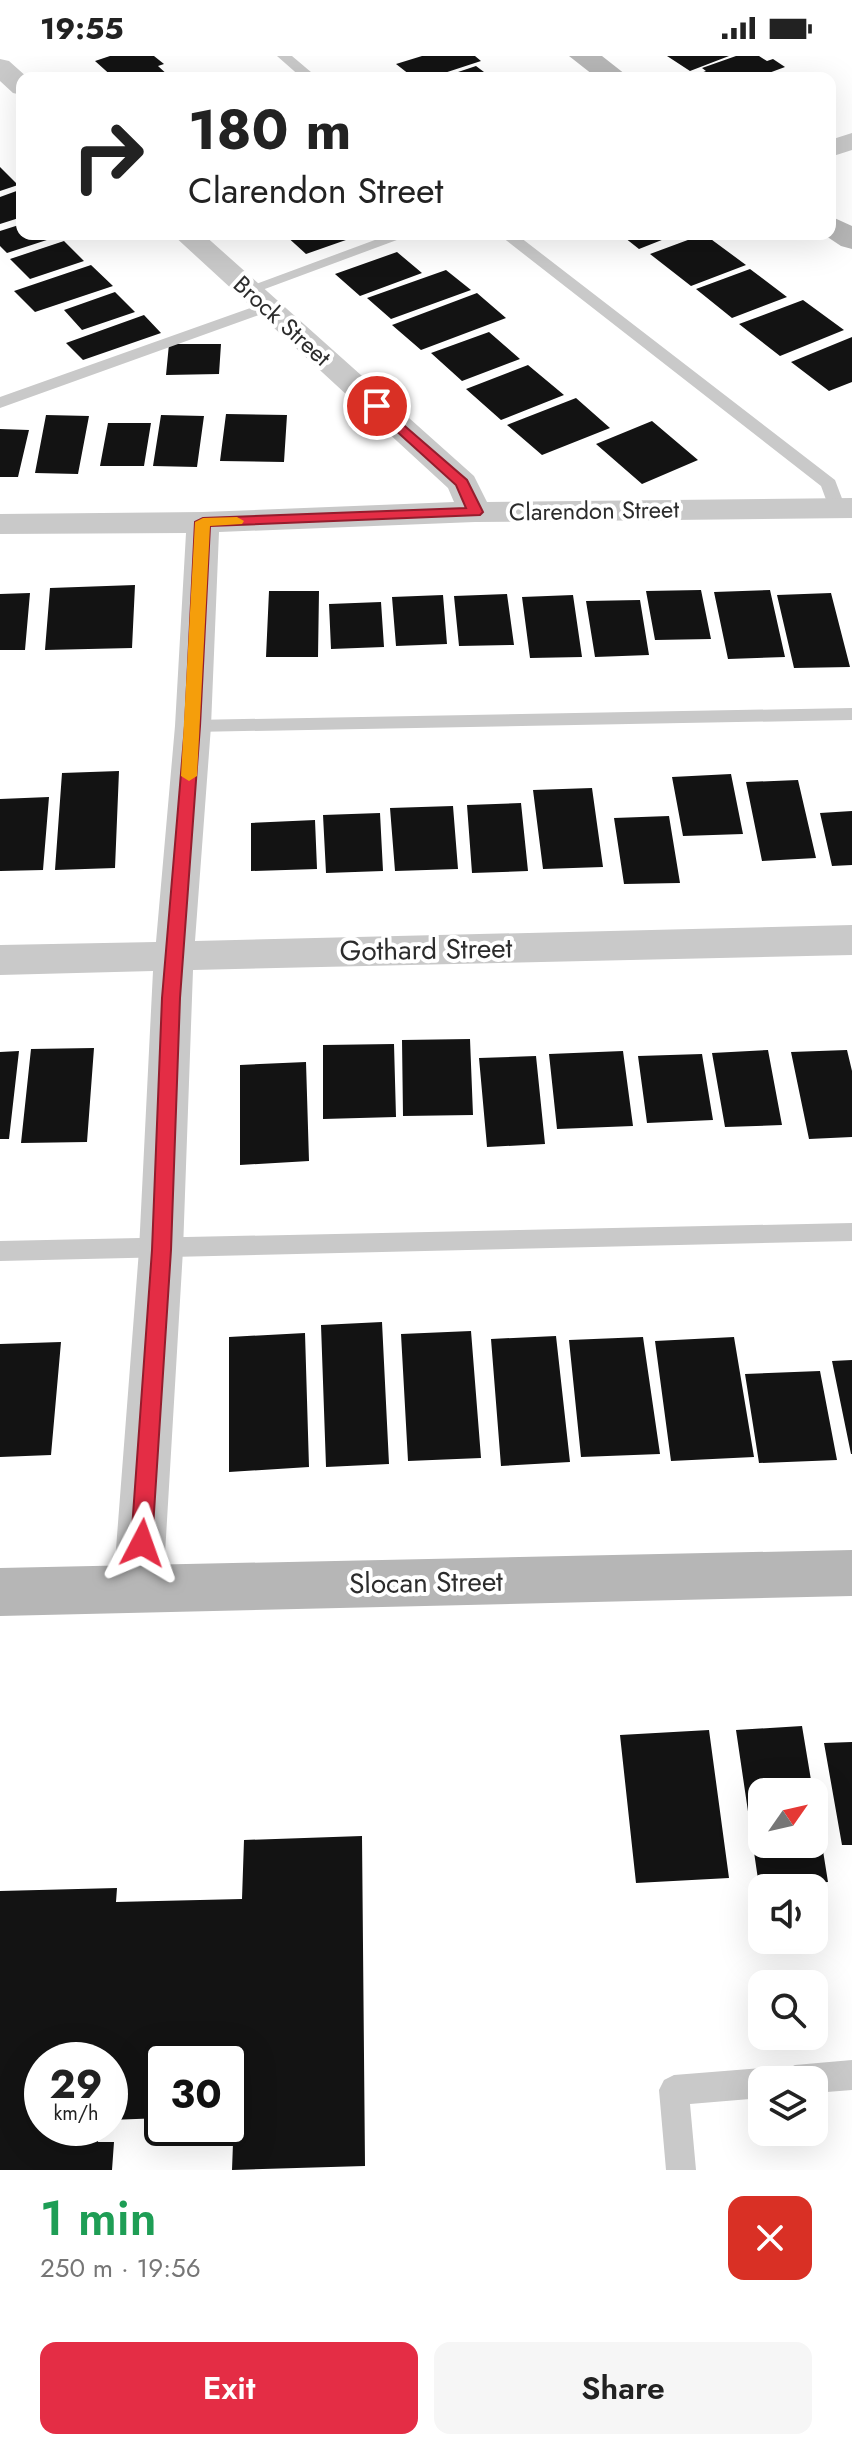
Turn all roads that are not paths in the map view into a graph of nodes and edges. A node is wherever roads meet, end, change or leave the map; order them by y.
1 (284, 56) edge
2 (583, 56) edge
3 (0, 67) edge
4 (304, 72) edge
5 (607, 72) edge
6 (16, 82) edge
7 (193, 240) edge
8 (391, 240) edge
9 (514, 240) edge
10 (258, 299) junction
11 (3, 397) edge
12 (845, 508) edge
13 (475, 512) junction
14 (203, 522) junction
15 (0, 524) edge
16 (852, 714) edge
17 (193, 726) junction
18 (852, 940) edge
19 (174, 956) junction
20 (0, 960) edge
21 (852, 1232) edge
22 (161, 1250) junction
23 (0, 1251) edge
24 (852, 1573) edge
25 (138, 1588) junction
26 (0, 1592) edge
27 (852, 2075) edge
28 (828, 2077) edge
29 (748, 2084) edge
30 (681, 2170) edge

1 - 4 lane
2 - 5 street
3 - 6 street
7 - 10 street, Brock Street
8 - 10 lane
9 - 12 lane
10 - 11 lane
10 - 13 street, Brock Street
12 - 13 street, Clarendon Street
13 - 14 street, Clarendon Street
14 - 15 street, Clarendon Street
14 - 17 street
16 - 17 lane
17 - 19 street
18 - 19 street, Gothard Street
19 - 20 street, Gothard Street
19 - 22 street
21 - 22 lane
22 - 23 lane
22 - 25 street
24 - 25 street, Slocan Street
25 - 26 street, Slocan Street
27 - 28 lane
29 - 30 lane

